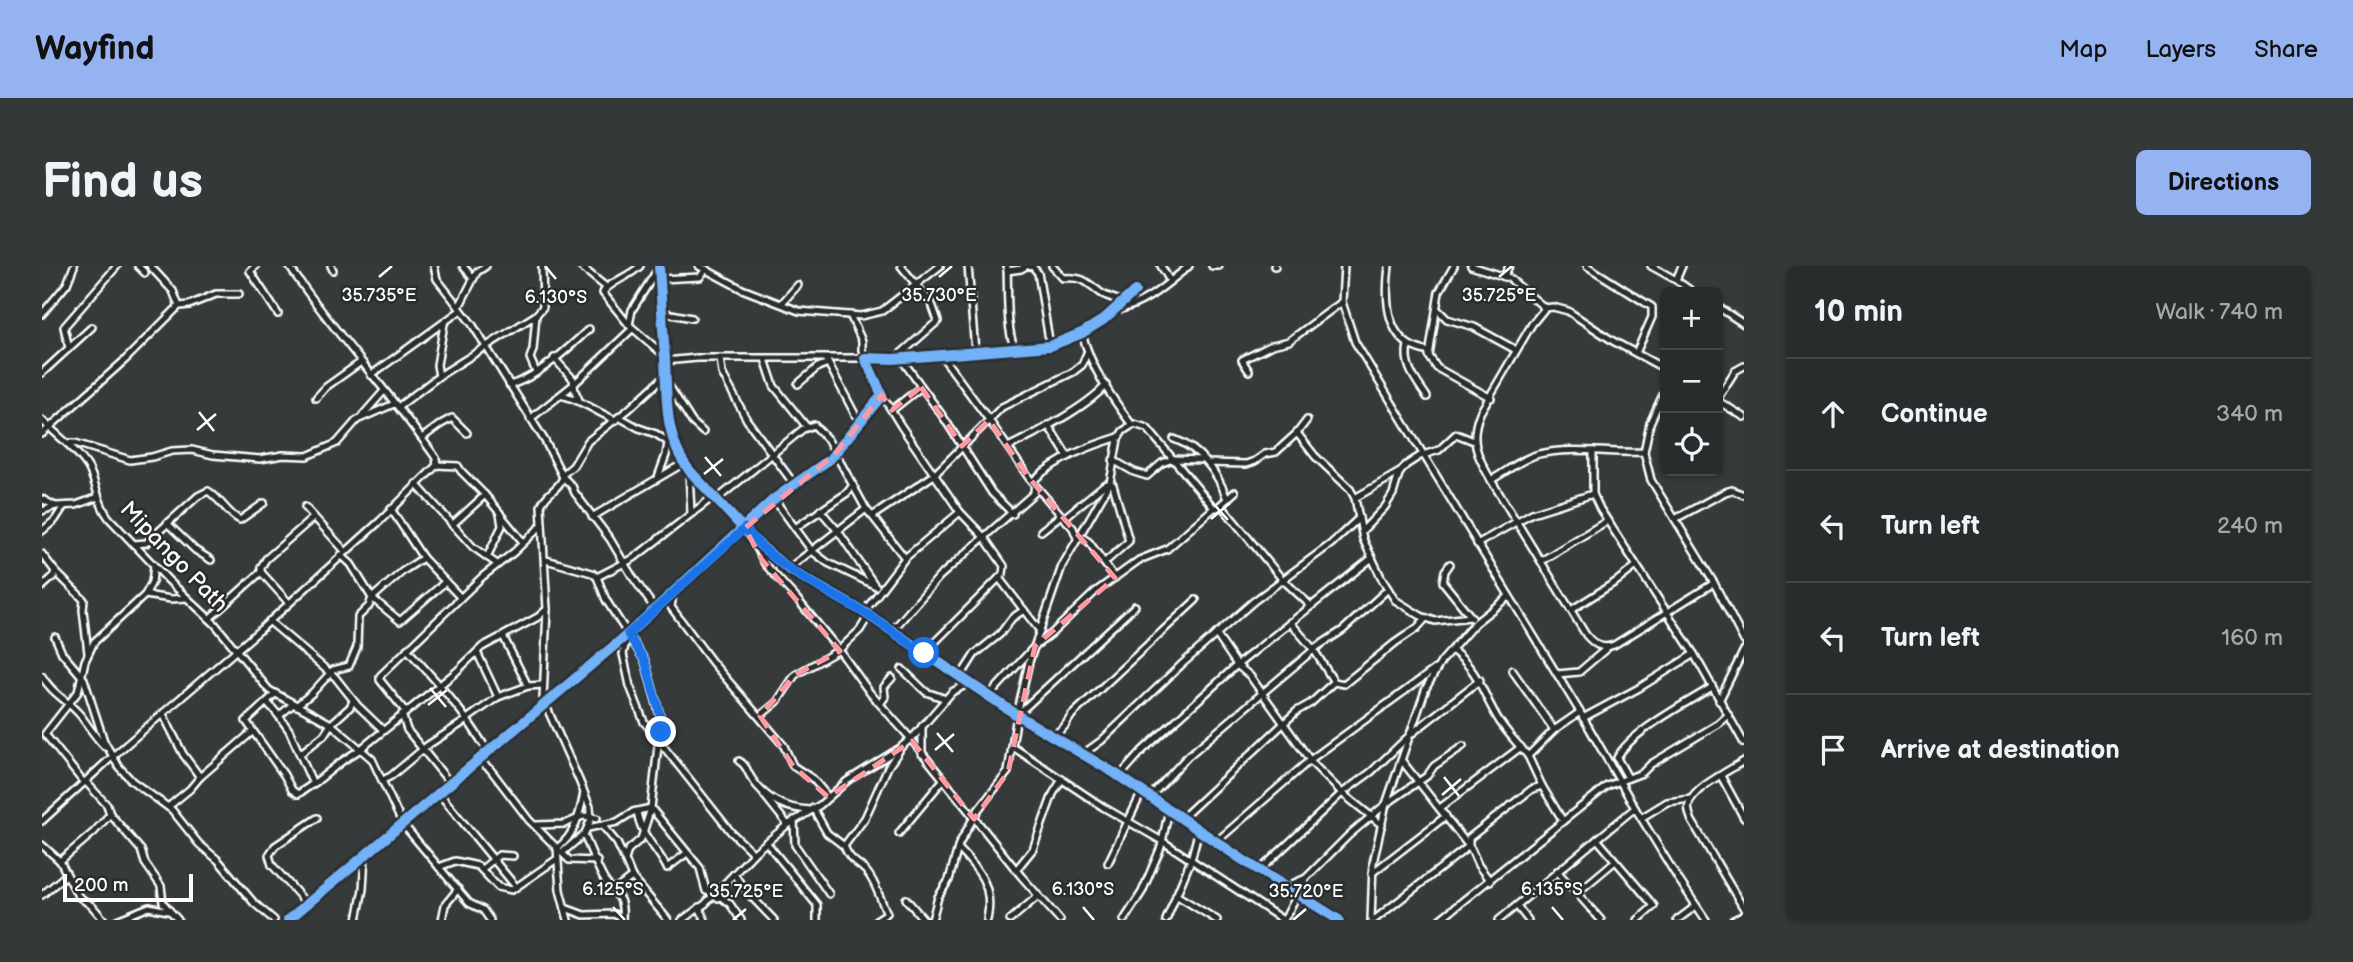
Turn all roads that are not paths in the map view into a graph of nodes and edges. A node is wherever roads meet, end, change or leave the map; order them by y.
1 (74, 266) edge
2 (117, 266) edge
3 (138, 266) edge
4 (256, 266) edge
5 (289, 266) edge
6 (434, 266) edge
7 (463, 266) edge
8 (486, 266) edge
9 (542, 266) edge
10 (580, 266) edge
11 (640, 266) edge
12 (699, 266) edge
13 (901, 266) edge
14 (940, 266) edge
15 (968, 266) edge
16 (1031, 266) edge
17 (1052, 266) edge
18 (1161, 266) edge
19 (1189, 266) edge
20 (1212, 266) edge
21 (1219, 266) edge
22 (1345, 266) edge
23 (1389, 266) edge
24 (1454, 266) edge
25 (1471, 266) edge
26 (1509, 266) edge
27 (1587, 266) edge
28 (1651, 266) edge
29 (1682, 266) edge
30 (153, 267) edge
31 (659, 267) edge
32 (706, 269) junction
33 (1007, 269) edge
34 (145, 273) dead end
35 (1504, 276) junction
36 (473, 278) junction
37 (660, 279) junction
38 (1676, 280) junction
39 (1170, 281) junction
40 (918, 284) junction
41 (798, 285) dead end
42 (606, 287) junction
43 (1686, 287) edge
44 (1135, 291) dead end
45 (239, 294) dead end
46 (1123, 302) junction
47 (1342, 302) junction
48 (782, 303) junction
49 (180, 306) junction
50 (1545, 308) junction
51 (460, 309) junction
52 (1437, 309) junction
53 (1116, 310) junction
54 (1723, 311) edge
55 (661, 312) junction
56 (42, 314) edge
57 (278, 314) dead end
58 (537, 315) junction
59 (850, 315) junction
60 (692, 318) dead end
61 (445, 323) junction
62 (1744, 324) edge
63 (92, 327) dead end
64 (630, 327) junction
65 (589, 329) dead end
66 (1082, 333) junction
67 (911, 344) junction
68 (1408, 345) junction
69 (1049, 346) junction
70 (69, 348) junction
71 (487, 348) junction
72 (1015, 348) junction
73 (1516, 350) junction
74 (975, 351) junction
75 (1429, 352) junction
76 (1087, 353) junction
77 (1636, 353) junction
78 (941, 355) junction
79 (899, 357) junction
80 (918, 357) junction
81 (554, 358) junction
82 (665, 358) junction
83 (720, 358) junction
84 (866, 358) junction
85 (765, 359) junction
86 (827, 361) junction
87 (361, 362) junction
88 (1082, 365) junction
89 (1094, 366) junction
90 (1660, 366) edge
91 (1744, 366) edge
92 (1249, 371) dead end
93 (536, 372) junction
94 (42, 373) edge
95 (371, 375) junction
96 (439, 376) junction
97 (666, 378) junction
98 (574, 383) junction
99 (798, 384) dead end
100 (509, 385) junction
101 (1106, 385) junction
102 (921, 387) junction
103 (384, 391) junction
104 (1723, 391) edge
105 (561, 395) junction
106 (882, 395) junction
107 (1427, 397) dead end
108 (316, 398) dead end
109 (1490, 398) junction
110 (1660, 401) edge
111 (580, 402) junction
112 (1723, 403) edge
113 (396, 405) junction
114 (892, 410) junction
115 (1744, 417) edge
116 (618, 418) junction
117 (530, 419) junction
118 (42, 420) edge
119 (357, 420) junction
120 (989, 420) junction
121 (1307, 420) dead end
122 (859, 422) junction
123 (1048, 425) junction
124 (1132, 425) junction
125 (806, 426) junction
126 (49, 428) junction
127 (703, 432) dead end
128 (467, 433) dead end
129 (1297, 433) junction
130 (42, 434) edge
131 (1119, 437) junction
132 (422, 438) junction
133 (1174, 439) dead end
134 (1474, 442) junction
135 (66, 443) junction
136 (671, 444) junction
137 (962, 446) junction
138 (1008, 447) junction
139 (1593, 451) junction
140 (1644, 452) junction
141 (772, 453) junction
142 (835, 454) junction
143 (1423, 456) junction
144 (1068, 457) junction
145 (1173, 459) junction
146 (1113, 460) junction
147 (1205, 461) junction
148 (684, 463) junction
149 (437, 465) junction
150 (689, 470) junction
151 (1400, 472) junction
152 (934, 475) junction
153 (562, 476) junction
154 (658, 477) junction
155 (1490, 480) junction
156 (1110, 483) junction
157 (416, 484) junction
158 (794, 484) junction
159 (853, 485) junction
160 (1035, 485) junction
161 (1235, 492) dead end
162 (1593, 494) junction
163 (1742, 494) edge
164 (485, 495) junction
165 (98, 497) junction
166 (1355, 498) junction
167 (42, 499) edge
168 (715, 499) junction
169 (774, 499) junction
170 (1227, 499) junction
171 (264, 503) dead end
172 (1744, 503) edge
173 (1221, 505) junction
174 (56, 506) junction
175 (64, 506) junction
176 (304, 507) dead end
177 (1214, 508) junction
178 (391, 509) junction
179 (866, 509) junction
180 (820, 510) junction
181 (42, 512) edge
182 (960, 512) junction
183 (691, 513) junction
184 (500, 514) junction
185 (1013, 514) junction
186 (872, 516) junction
187 (314, 517) junction
188 (592, 517) junction
189 (1062, 517) junction
190 (1359, 518) junction
191 (1675, 519) junction
192 (1517, 520) junction
193 (1607, 521) junction
194 (167, 523) junction
195 (452, 525) junction
196 (542, 525) junction
197 (745, 528) junction
198 (795, 528) junction
199 (42, 531) edge
200 (838, 531) junction
201 (1041, 531) dead end
202 (1362, 531) junction
203 (984, 537) junction
204 (1078, 537) junction
205 (753, 538) junction
206 (523, 542) junction
207 (134, 544) junction
208 (1477, 544) junction
209 (812, 551) junction
210 (343, 553) junction
211 (42, 554) edge
212 (487, 557) junction
213 (423, 558) junction
214 (905, 558) junction
215 (1372, 558) junction
216 (211, 560) dead end
217 (546, 560) junction
218 (1541, 561) junction
219 (625, 563) junction
220 (497, 564) junction
221 (1104, 564) junction
222 (1450, 564) dead end
223 (154, 565) junction
224 (1635, 567) junction
225 (788, 569) junction
226 (55, 571) junction
227 (261, 572) junction
228 (597, 577) junction
229 (999, 578) junction
230 (1115, 578) junction
231 (1282, 579) junction
232 (445, 582) junction
233 (1714, 583) junction
234 (42, 587) edge
235 (877, 589) junction
236 (1388, 589) junction
237 (674, 592) junction
238 (145, 595) junction
239 (373, 597) junction
240 (460, 597) junction
241 (1508, 597) junction
242 (188, 598) junction
243 (1196, 600) dead end
244 (289, 603) junction
245 (1310, 605) junction
246 (1135, 606) dead end
247 (547, 609) junction
248 (655, 609) junction
249 (1024, 610) junction
250 (1571, 610) junction
251 (1666, 613) junction
252 (866, 614) junction
253 (210, 618) junction
254 (1426, 618) junction
255 (1473, 620) junction
256 (268, 621) junction
257 (1290, 622) junction
258 (1742, 629) edge
259 (892, 631) junction
260 (1040, 631) junction
261 (628, 634) junction
262 (1216, 634) junction
263 (503, 636) junction
264 (55, 637) dead end
265 (1744, 641) edge
266 (1035, 646) junction
267 (1607, 648) junction
268 (407, 649) junction
269 (839, 650) junction
270 (1314, 650) junction
271 (1452, 650) junction
272 (1744, 650) edge
273 (236, 651) junction
274 (477, 652) junction
275 (924, 653) junction
276 (88, 654) junction
277 (1694, 654) junction
278 (1237, 665) junction
279 (1438, 667) junction
280 (902, 669) dead end
281 (1512, 670) dead end
282 (330, 673) junction
283 (1556, 674) junction
284 (42, 676) edge
285 (961, 676) junction
286 (83, 677) junction
287 (892, 678) dead end
288 (1480, 680) junction
289 (970, 682) junction
290 (1334, 682) junction
291 (441, 684) junction
292 (543, 684) junction
293 (528, 686) junction
294 (1712, 687) junction
295 (275, 694) junction
296 (1263, 694) junction
297 (989, 696) junction
298 (498, 697) junction
299 (946, 699) junction
300 (353, 701) junction
301 (1719, 701) junction
302 (267, 702) junction
303 (68, 703) junction
304 (545, 704) junction
305 (880, 704) junction
306 (295, 705) junction
307 (404, 713) junction
308 (163, 715) junction
309 (1017, 715) junction
310 (1581, 715) junction
311 (1728, 715) junction
312 (279, 716) junction
313 (760, 716) junction
314 (467, 719) junction
315 (331, 724) junction
316 (1284, 725) junction
317 (922, 726) junction
318 (383, 730) junction
319 (1554, 730) junction
320 (252, 732) junction
321 (1411, 734) junction
322 (1054, 736) junction
323 (911, 739) junction
324 (660, 741) junction
325 (1744, 743) edge
326 (1463, 746) dead end
327 (1013, 747) junction
328 (1521, 747) junction
329 (362, 748) junction
330 (900, 748) junction
331 (423, 749) junction
332 (108, 750) junction
333 (488, 752) junction
334 (300, 754) junction
335 (922, 754) junction
336 (1083, 754) junction
337 (1528, 756) junction
338 (112, 757) junction
339 (478, 760) junction
340 (1310, 760) junction
341 (739, 761) dead end
342 (1402, 761) junction
343 (1744, 761) edge
344 (1721, 776) junction
345 (200, 777) junction
346 (1119, 777) junction
347 (1628, 778) junction
348 (1062, 779) junction
349 (383, 780) junction
350 (943, 780) junction
351 (1620, 781) junction
352 (85, 782) junction
353 (316, 782) junction
354 (1419, 782) junction
355 (450, 783) junction
356 (1542, 786) junction
357 (443, 789) junction
358 (1142, 792) junction
359 (584, 793) junction
360 (763, 793) junction
361 (1342, 793) junction
362 (828, 797) junction
363 (1150, 797) junction
364 (1691, 799) junction
365 (1386, 804) junction
366 (168, 807) junction
367 (651, 808) junction
368 (1440, 808) junction
369 (1635, 808) junction
370 (812, 809) junction
371 (1169, 809) junction
372 (637, 811) junction
373 (110, 814) junction
374 (1371, 816) junction
375 (1446, 816) junction
376 (579, 817) junction
377 (594, 817) junction
378 (317, 818) dead end
379 (1182, 818) junction
380 (1642, 818) junction
381 (1744, 818) edge
382 (974, 819) junction
383 (794, 820) junction
384 (1127, 820) junction
385 (42, 821) edge
386 (1563, 821) junction
387 (402, 823) junction
388 (535, 825) junction
389 (603, 825) junction
390 (788, 825) junction
391 (1381, 825) junction
392 (588, 828) junction
393 (1199, 829) junction
394 (643, 833) junction
395 (899, 834) dead end
396 (584, 835) junction
397 (1597, 839) junction
398 (1162, 841) junction
399 (766, 842) junction
400 (1216, 842) junction
401 (42, 845) edge
402 (844, 846) junction
403 (1469, 846) junction
404 (557, 848) junction
405 (958, 848) junction
406 (562, 853) junction
407 (687, 853) junction
408 (753, 853) junction
409 (365, 856) junction
410 (513, 856) dead end
411 (494, 859) junction
412 (557, 859) junction
413 (625, 860) junction
414 (1191, 860) junction
415 (60, 861) junction
416 (597, 861) junction
417 (1614, 862) junction
418 (1108, 863) dead end
419 (439, 867) junction
420 (482, 869) junction
421 (1016, 870) junction
422 (1260, 870) junction
423 (1557, 871) junction
424 (1372, 873) junction
425 (734, 874) junction
426 (66, 875) junction
427 (632, 877) junction
428 (1306, 878) junction
429 (1490, 881) junction
430 (516, 887) junction
431 (1285, 887) junction
432 (458, 889) junction
433 (615, 890) junction
434 (1577, 893) junction
435 (715, 894) junction
436 (829, 894) dead end
437 (42, 895) edge
438 (1176, 895) junction
439 (1298, 895) junction
440 (1038, 896) junction
441 (906, 899) dead end
442 (307, 904) junction
443 (1517, 906) junction
444 (1696, 906) junction
445 (699, 907) junction
446 (565, 908) junction
447 (1744, 909) edge
448 (168, 911) junction
449 (1744, 915) edge
450 (566, 919) edge
451 (622, 919) edge
452 (104, 920) edge
453 (117, 920) edge
454 (178, 920) edge
455 (274, 920) edge
456 (288, 920) edge
457 (357, 920) edge
458 (442, 920) edge
459 (490, 920) edge
460 (668, 920) edge
461 (682, 920) edge
462 (705, 920) edge
463 (741, 920) edge
464 (774, 920) edge
465 (817, 920) edge
466 (876, 920) edge
467 (923, 920) edge
468 (932, 920) edge
469 (987, 920) edge
470 (1010, 920) edge
471 (1060, 920) edge
472 (1124, 920) edge
473 (1166, 920) edge
474 (1217, 920) edge
475 (1284, 920) edge
476 (1339, 920) edge
477 (1373, 920) edge
478 (1439, 920) edge
479 (1499, 920) edge
480 (1528, 920) edge
481 (1601, 920) edge
482 (1638, 920) edge
483 (1677, 920) edge
484 (1706, 920) edge
485 (1733, 920) edge

1 - 56 street
2 - 70 street
3 - 34 street
4 - 57 street
5 - 87 street
6 - 51 street
7 - 36 street
8 - 36 street
9 - 58 street
10 - 42 street
11 - 42 street
12 - 32 street
13 - 40 street
14 - 40 street
15 - 74 street
16 - 33 street
16 - 69 street
17 - 46 street
18 - 39 street
19 - 39 street
20 - 21 street
22 - 47 street
23 - 68 street
24 - 52 street
25 - 35 street
26 - 35 street
27 - 77 street
28 - 38 street
29 - 38 street
30 - 49 street
31 - 37 street
31 - 64 street
32 - 37 street
32 - 48 street
33 - 72 street
35 - 50 street
36 - 51 street
37 - 55 street
38 - 43 street
39 - 53 street
40 - 59 street
40 - 67 street
41 - 48 street
42 - 64 street
44 - 46 street
45 - 49 street
46 - 53 street
47 - 92 street
47 - 143 street
48 - 59 street
49 - 126 street
50 - 73 street
50 - 77 street
51 - 61 street
51 - 71 street
52 - 73 street
52 - 75 street
53 - 66 street
54 - 62 street
55 - 60 street
55 - 82 street
58 - 71 street
58 - 93 street
59 - 84 street
61 - 95 street
61 - 96 street
63 - 70 street
64 - 82 street
64 - 98 street
65 - 81 street
66 - 69 street
66 - 76 street
67 - 79 street
67 - 80 street
68 - 75 street
68 - 107 street
69 - 72 street
70 - 94 street
71 - 96 street
71 - 100 street
72 - 74 street
73 - 109 street
74 - 78 street
75 - 109 street
76 - 88 street
76 - 89 street
77 - 90 street
78 - 80 street
78 - 120 street
79 - 80 street
79 - 84 street
79 - 102 street
81 - 93 street
81 - 98 street
82 - 83 street
82 - 97 street
83 - 85 street
83 - 141 street
84 - 86 street
84 - 106 street
85 - 86 street
85 - 125 street
86 - 99 street
86 - 122 street
87 - 95 street
87 - 108 street
88 - 89 street
88 - 120 street
89 - 101 street
91 - 104 street
93 - 100 street
95 - 103 street
96 - 113 street
97 - 116 street
97 - 127 street
97 - 136 street
98 - 105 street
98 - 111 street
100 - 117 street
101 - 123 street
101 - 124 street
102 - 114 street
102 - 137 street
103 - 113 street
103 - 119 street
105 - 111 street
105 - 117 street
106 - 114 street
106 - 122 street
109 - 134 street
110 - 140 street
111 - 116 street
112 - 115 street
113 - 119 street
113 - 132 street
114 - 152 street
116 - 136 street
116 - 153 street
117 - 153 street
118 - 126 street, Mipango Path
119 - 135 street
120 - 137 street
120 - 138 street
121 - 129 street
122 - 142 street
123 - 138 street
123 - 144 street
124 - 131 street
124 - 145 street
125 - 141 street
125 - 142 street
126 - 130 street
126 - 135 street, Mipango Path
128 - 132 street
129 - 147 street
129 - 166 street
131 - 144 street
131 - 146 street
132 - 149 street
133 - 147 street
134 - 143 street
134 - 155 street
135 - 165 street, Mipango Path
136 - 148 street
136 - 154 street
137 - 152 street
137 - 185 street
138 - 160 street
139 - 140 street
139 - 155 street
139 - 162 street
140 - 191 street
141 - 158 street
141 - 168 street
142 - 158 street
142 - 159 street
143 - 151 street
143 - 208 street
144 - 160 street
145 - 146 street
145 - 147 street
145 - 177 street
146 - 156 street
147 - 170 street
148 - 150 street
148 - 154 street
149 - 157 street
149 - 164 street
150 - 168 street
150 - 183 street
151 - 166 street
151 - 202 street
152 - 182 street
152 - 186 street
153 - 188 street
153 - 196 street
154 - 188 street
155 - 192 street
156 - 189 street
156 - 204 street
156 - 221 street
157 - 178 street
157 - 195 street
158 - 169 street
159 - 179 street
159 - 180 street
160 - 185 street
160 - 189 street
161 - 170 street
162 - 192 street
162 - 193 street
163 - 172 street
163 - 191 street
164 - 184 street
164 - 195 street
165 - 175 street
165 - 207 street, Mipango Path
166 - 190 street
167 - 174 street
168 - 183 street
168 - 197 street
169 - 197 street
169 - 198 street
170 - 173 street
171 - 194 street
173 - 177 street
173 - 231 street
174 - 175 street
174 - 181 street
175 - 199 street
176 - 187 street
177 - 230 street
178 - 210 street
178 - 213 street
179 - 186 street
179 - 200 street
180 - 198 street
180 - 200 street
182 - 203 street
182 - 214 street
183 - 219 street
184 - 206 street
184 - 212 street
185 - 203 street
186 - 214 street
187 - 210 street
187 - 227 street
188 - 219 street
189 - 201 street
189 - 204 street
190 - 202 street
190 - 231 street
191 - 233 street
192 - 208 street
192 - 218 street
193 - 218 street
193 - 224 street
194 - 207 street
194 - 216 street
195 - 212 street
196 - 206 street
196 - 217 street
197 - 205 street
197 - 237 street
198 - 209 street
200 - 209 street
200 - 235 street
202 - 215 street
203 - 229 street
203 - 259 street
204 - 221 street
204 - 260 street
205 - 225 street
205 - 269 street
206 - 220 street
207 - 223 street, Mipango Path
208 - 241 street
209 - 225 street
209 - 235 street
210 - 239 street
210 - 244 street
211 - 226 street
212 - 220 street
213 - 232 street
213 - 239 street
214 - 235 street
215 - 236 street
215 - 245 street
217 - 228 street
217 - 247 street
218 - 250 street
219 - 228 street
219 - 248 street
220 - 240 street
221 - 230 street
222 - 255 street
223 - 238 street
223 - 242 street, Mipango Path
224 - 250 street
224 - 251 street
225 - 252 street
226 - 234 street
226 - 276 street
227 - 244 street
227 - 253 street
228 - 261 street
229 - 249 street
229 - 275 street
230 - 266 street
231 - 245 street
231 - 262 street
232 - 239 street
232 - 240 street
233 - 251 street
233 - 258 street
235 - 252 street
236 - 254 street
236 - 270 street
237 - 248 street
237 - 313 street
238 - 242 street
238 - 276 street
239 - 282 street
240 - 268 street
241 - 255 street
241 - 283 street
242 - 253 street, Mipango Path
243 - 322 street
244 - 256 street
245 - 257 street
246 - 309 street
247 - 263 street
247 - 292 street
248 - 261 street
249 - 260 street
249 - 285 street
250 - 267 street
251 - 267 street
251 - 277 street
252 - 259 street
252 - 269 street
253 - 273 street, Mipango Path
254 - 255 street
254 - 290 street
255 - 271 street
256 - 273 street
256 - 282 street
257 - 270 street
257 - 278 street
258 - 265 street
259 - 275 street
260 - 266 street
261 - 304 street
261 - 324 street
261 - 324 street
262 - 278 street
262 - 336 street
263 - 274 street
263 - 293 street
264 - 286 street
266 - 297 street
266 - 309 street
267 - 283 street
268 - 291 street
268 - 307 street
269 - 305 street
269 - 313 street
270 - 290 street
270 - 296 street
271 - 279 street
271 - 288 street
272 - 301 street
273 - 295 street, Mipango Path
273 - 308 street
274 - 291 street
274 - 298 street
275 - 285 street
276 - 286 street
277 - 294 street
277 - 310 street
278 - 296 street
278 - 346 street
279 - 321 street
279 - 340 street
280 - 299 street
281 - 319 street
282 - 300 street
282 - 306 street
283 - 310 street
284 - 303 street
285 - 289 street
286 - 303 street
286 - 332 street
287 - 305 street
288 - 321 street
288 - 328 street
289 - 297 street
289 - 299 street
290 - 316 street
291 - 307 street
291 - 314 street
292 - 293 street
292 - 304 street
293 - 298 street
294 - 301 street
294 - 347 street
295 - 302 street
295 - 306 street, Mipango Path
296 - 316 street
296 - 363 street
297 - 309 street
298 - 314 street
299 - 317 street
300 - 315 street
300 - 318 street
301 - 311 street
302 - 312 street
302 - 320 street
303 - 332 street
303 - 352 street
304 - 333 street
304 - 359 street
305 - 323 street
306 - 312 street
306 - 315 street, Mipango Path
307 - 318 street
307 - 331 street
308 - 338 street
308 - 345 street
309 - 322 street
309 - 327 street
310 - 319 street
310 - 351 street
311 - 325 street
311 - 347 street
312 - 334 street
313 - 362 street
314 - 331 street
314 - 333 street
315 - 329 street, Mipango Path
315 - 334 street
316 - 340 street
316 - 379 street
317 - 323 street
317 - 335 street
318 - 329 street
319 - 337 street
320 - 345 street
320 - 353 street
321 - 342 street
321 - 361 street
322 - 336 street
323 - 330 street
323 - 335 street
324 - 367 street
324 - 408 street
326 - 354 street
327 - 348 street
327 - 382 street
328 - 337 street
328 - 368 street
329 - 349 street, Mipango Path
329 - 353 street
330 - 362 street
330 - 402 street
331 - 349 street
331 - 355 street
332 - 338 street
333 - 339 street
334 - 353 street
335 - 350 street
336 - 346 street
337 - 356 street
338 - 352 street
338 - 366 street
339 - 355 street
339 - 388 street
340 - 361 street
340 - 400 street
341 - 360 street
342 - 354 street
342 - 365 street
343 - 344 street
344 - 364 street
344 - 381 street
345 - 366 street
346 - 358 street
347 - 351 street
348 - 384 street
348 - 421 street
349 - 387 street, Mipango Path
350 - 382 street
350 - 395 street
351 - 369 street
351 - 386 street
352 - 373 street
352 - 385 street
354 - 365 street
354 - 368 street
355 - 357 street
356 - 386 street
356 - 403 street
357 - 387 street
357 - 411 street
358 - 363 street
358 - 384 street
359 - 376 street
359 - 377 street
360 - 370 street
360 - 390 street
361 - 374 street
361 - 422 street
362 - 370 street
363 - 371 street
364 - 380 street
364 - 447 street
365 - 374 street
365 - 391 street
366 - 455 street
367 - 372 street
367 - 394 street
367 - 407 street
368 - 375 street
369 - 380 street
369 - 397 street
370 - 383 street
370 - 402 street
371 - 379 street
371 - 398 street
372 - 389 street
372 - 394 street
373 - 415 street
373 - 448 street
374 - 391 street
374 - 428 street
375 - 403 street
375 - 424 street
376 - 377 street
376 - 388 street
376 - 404 street
377 - 389 street
377 - 392 street
378 - 442 street
379 - 393 street
380 - 444 street
382 - 405 street
382 - 421 street
383 - 390 street
383 - 436 street
384 - 398 street
384 - 418 street
386 - 429 street
387 - 409 street
387 - 419 street, Mipango Path
388 - 404 street
389 - 392 street
389 - 413 street
390 - 399 street
391 - 424 street
392 - 396 street
393 - 400 street
393 - 414 street
394 - 407 street
394 - 413 street
396 - 406 street
396 - 416 street
397 - 417 street
397 - 423 street
398 - 414 street
398 - 472 street
399 - 408 street
399 - 465 street
400 - 422 street
401 - 415 street
402 - 466 street
403 - 429 street
403 - 477 street
404 - 406 street
404 - 412 street
405 - 468 street
405 - 469 street
406 - 416 street
407 - 435 street
408 - 425 street
409 - 442 street
409 - 457 street
410 - 411 street
411 - 420 street
411 - 430 street
412 - 430 street
412 - 446 street
413 - 427 street
414 - 438 street
414 - 475 street
415 - 426 street
416 - 433 street
417 - 434 street
417 - 482 street
419 - 420 street
419 - 432 street, Mipango Path
420 - 430 street
421 - 440 street
422 - 431 street
423 - 434 street
423 - 443 street
424 - 477 street
425 - 435 street
425 - 464 street
426 - 437 street
426 - 452 street
427 - 433 street
427 - 460 street
428 - 431 street
428 - 439 street
429 - 478 street
431 - 439 street
432 - 458 street
432 - 459 street, Mipango Path
433 - 451 street
434 - 481 street
435 - 445 street
435 - 463 street
438 - 473 street
438 - 474 street
439 - 475 street
439 - 476 street
440 - 470 street
440 - 471 street
441 - 467 street
442 - 456 street
443 - 479 street
443 - 480 street
444 - 483 street
444 - 484 street
445 - 461 street
445 - 462 street
446 - 450 street
446 - 451 street
448 - 453 street
448 - 454 street
449 - 485 street

